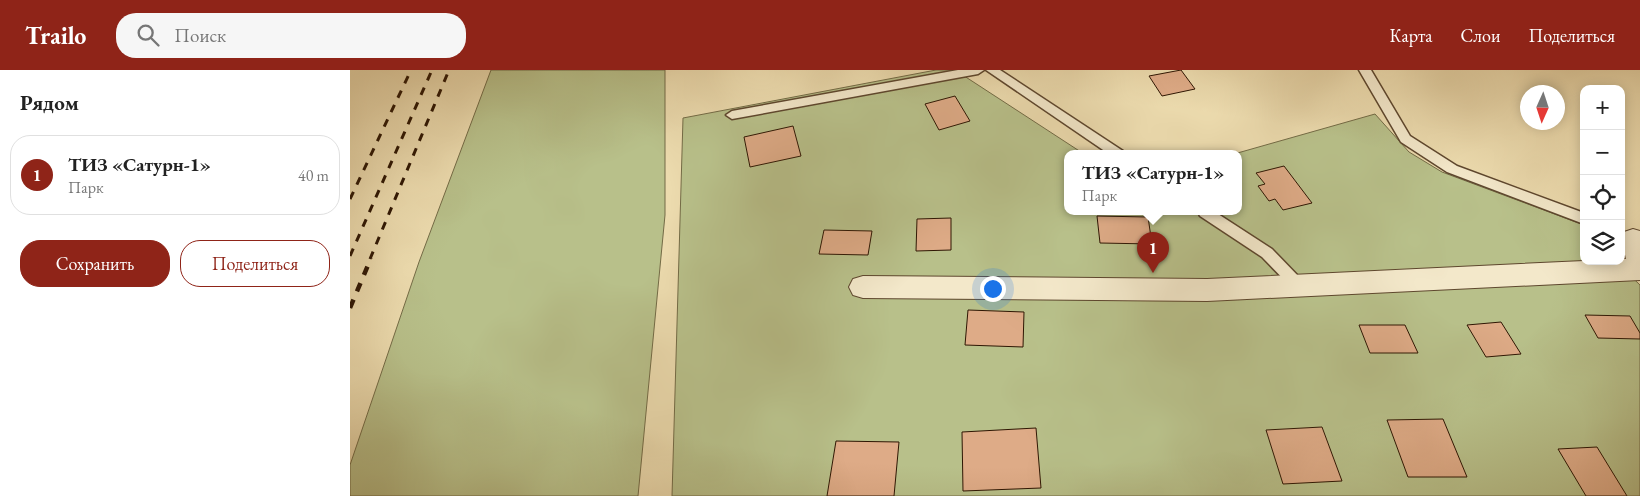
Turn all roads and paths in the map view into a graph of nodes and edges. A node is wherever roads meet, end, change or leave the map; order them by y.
1 (978, 70) edge
2 (992, 70) edge
3 (1366, 70) edge
4 (732, 116) dead end
5 (1112, 150) edge
6 (1210, 215) edge
7 (1580, 217) edge
8 (1640, 268) edge
9 (1298, 285) junction
10 (863, 287) dead end

1 - 4 lane
2 - 5 lane
3 - 7 lane
6 - 9 lane
8 - 9 street
9 - 10 street

